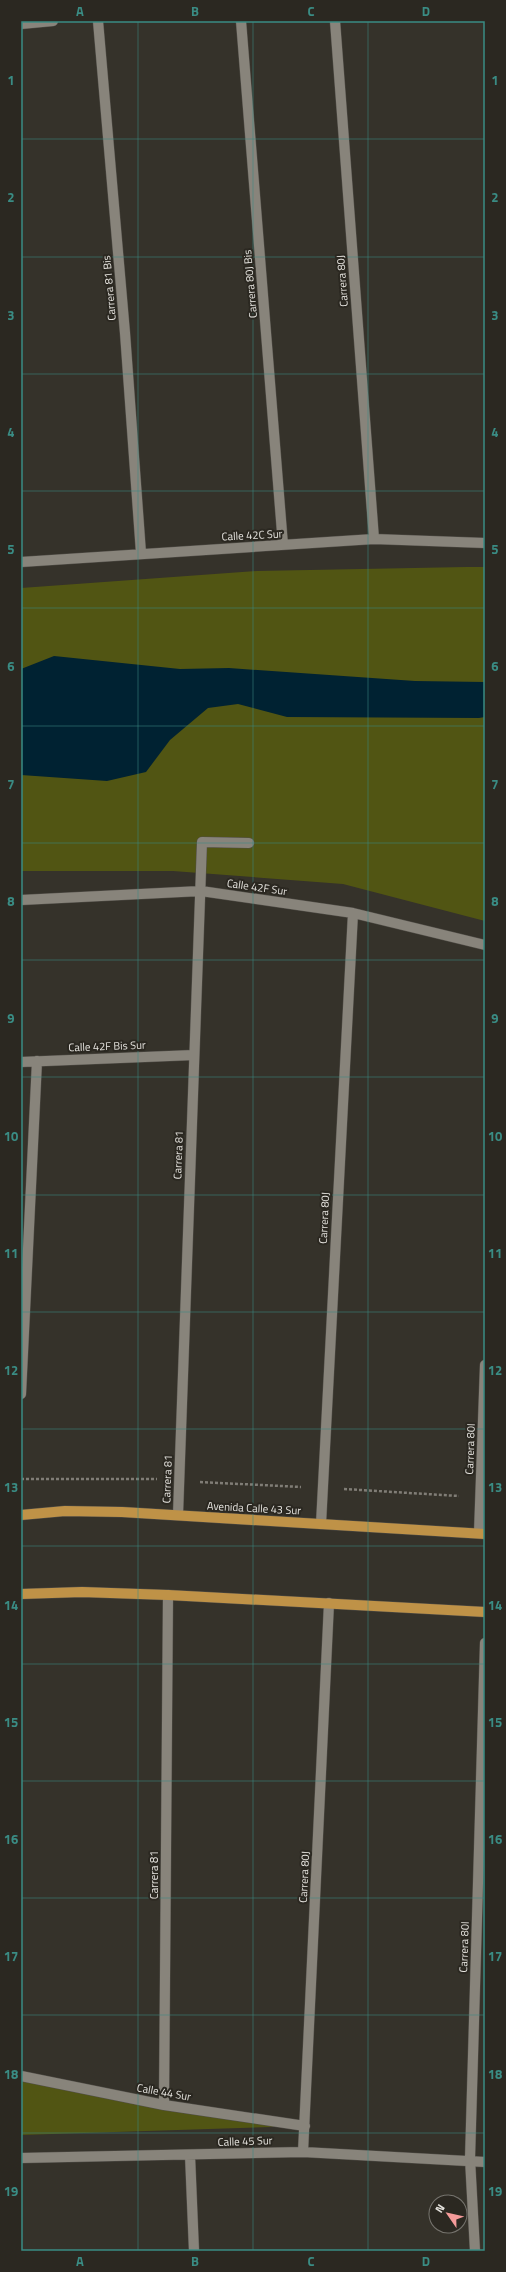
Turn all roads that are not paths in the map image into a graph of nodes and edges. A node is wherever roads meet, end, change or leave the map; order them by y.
1 (53, 21) edge
2 (98, 21) edge
3 (241, 21) edge
4 (334, 21) edge
5 (21, 24) edge
6 (374, 539) junction
7 (485, 543) edge
8 (283, 545) junction
9 (141, 553) junction
10 (21, 562) edge
11 (249, 843) dead end
12 (201, 891) junction
13 (21, 900) edge
14 (353, 913) junction
15 (485, 945) edge
16 (194, 1055) junction
17 (36, 1061) junction
18 (21, 1062) edge
19 (485, 1365) edge
20 (21, 1394) edge
21 (21, 1515) edge
22 (178, 1515) junction
23 (321, 1524) junction
24 (482, 1534) edge
25 (21, 1594) edge
26 (168, 1595) junction
27 (329, 1603) junction
28 (485, 1612) edge
29 (485, 1643) edge
30 (21, 2076) edge
31 (164, 2105) junction
32 (305, 2126) junction
33 (303, 2152) junction
34 (190, 2155) junction
35 (21, 2158) edge
36 (470, 2160) junction
37 (485, 2162) edge
38 (194, 2251) edge
39 (476, 2251) edge

1 - 5 street
2 - 9 street, Carrera 81 Bis
3 - 8 street, Carrera 80J Bis
4 - 6 street, Carrera 80J
6 - 7 street, Calle 42C Sur
6 - 8 street, Calle 42C Sur
8 - 9 street, Calle 42C Sur
9 - 10 street, Calle 42C Sur
11 - 12 street, Carrera 81
12 - 13 street, Calle 42F Sur
12 - 14 street, Calle 42F Sur
12 - 16 street, Carrera 81
14 - 15 street, Calle 42F Sur
14 - 23 street, Carrera 80J
16 - 17 street, Calle 42F Bis Sur
16 - 22 street, Carrera 81
17 - 18 street, Calle 42F Bis Sur
17 - 20 street
19 - 24 street, Carrera 80I
21 - 22 main road, Avenida Calle 43 Sur
22 - 23 main road, Avenida Calle 43 Sur
23 - 24 main road, Avenida Calle 43 Sur
25 - 26 main road
26 - 27 main road
26 - 31 street, Carrera 81
27 - 28 main road
27 - 32 street, Carrera 80J
29 - 36 street, Carrera 80I
30 - 31 street, Calle 44 Sur
31 - 32 street, Calle 44 Sur
32 - 33 street, Carrera 80J
33 - 34 street, Calle 45 Sur
33 - 36 street, Calle 45 Sur
34 - 35 street, Calle 45 Sur
34 - 38 street
36 - 37 street, Calle 45 Sur
36 - 39 street, Carrera 80I

